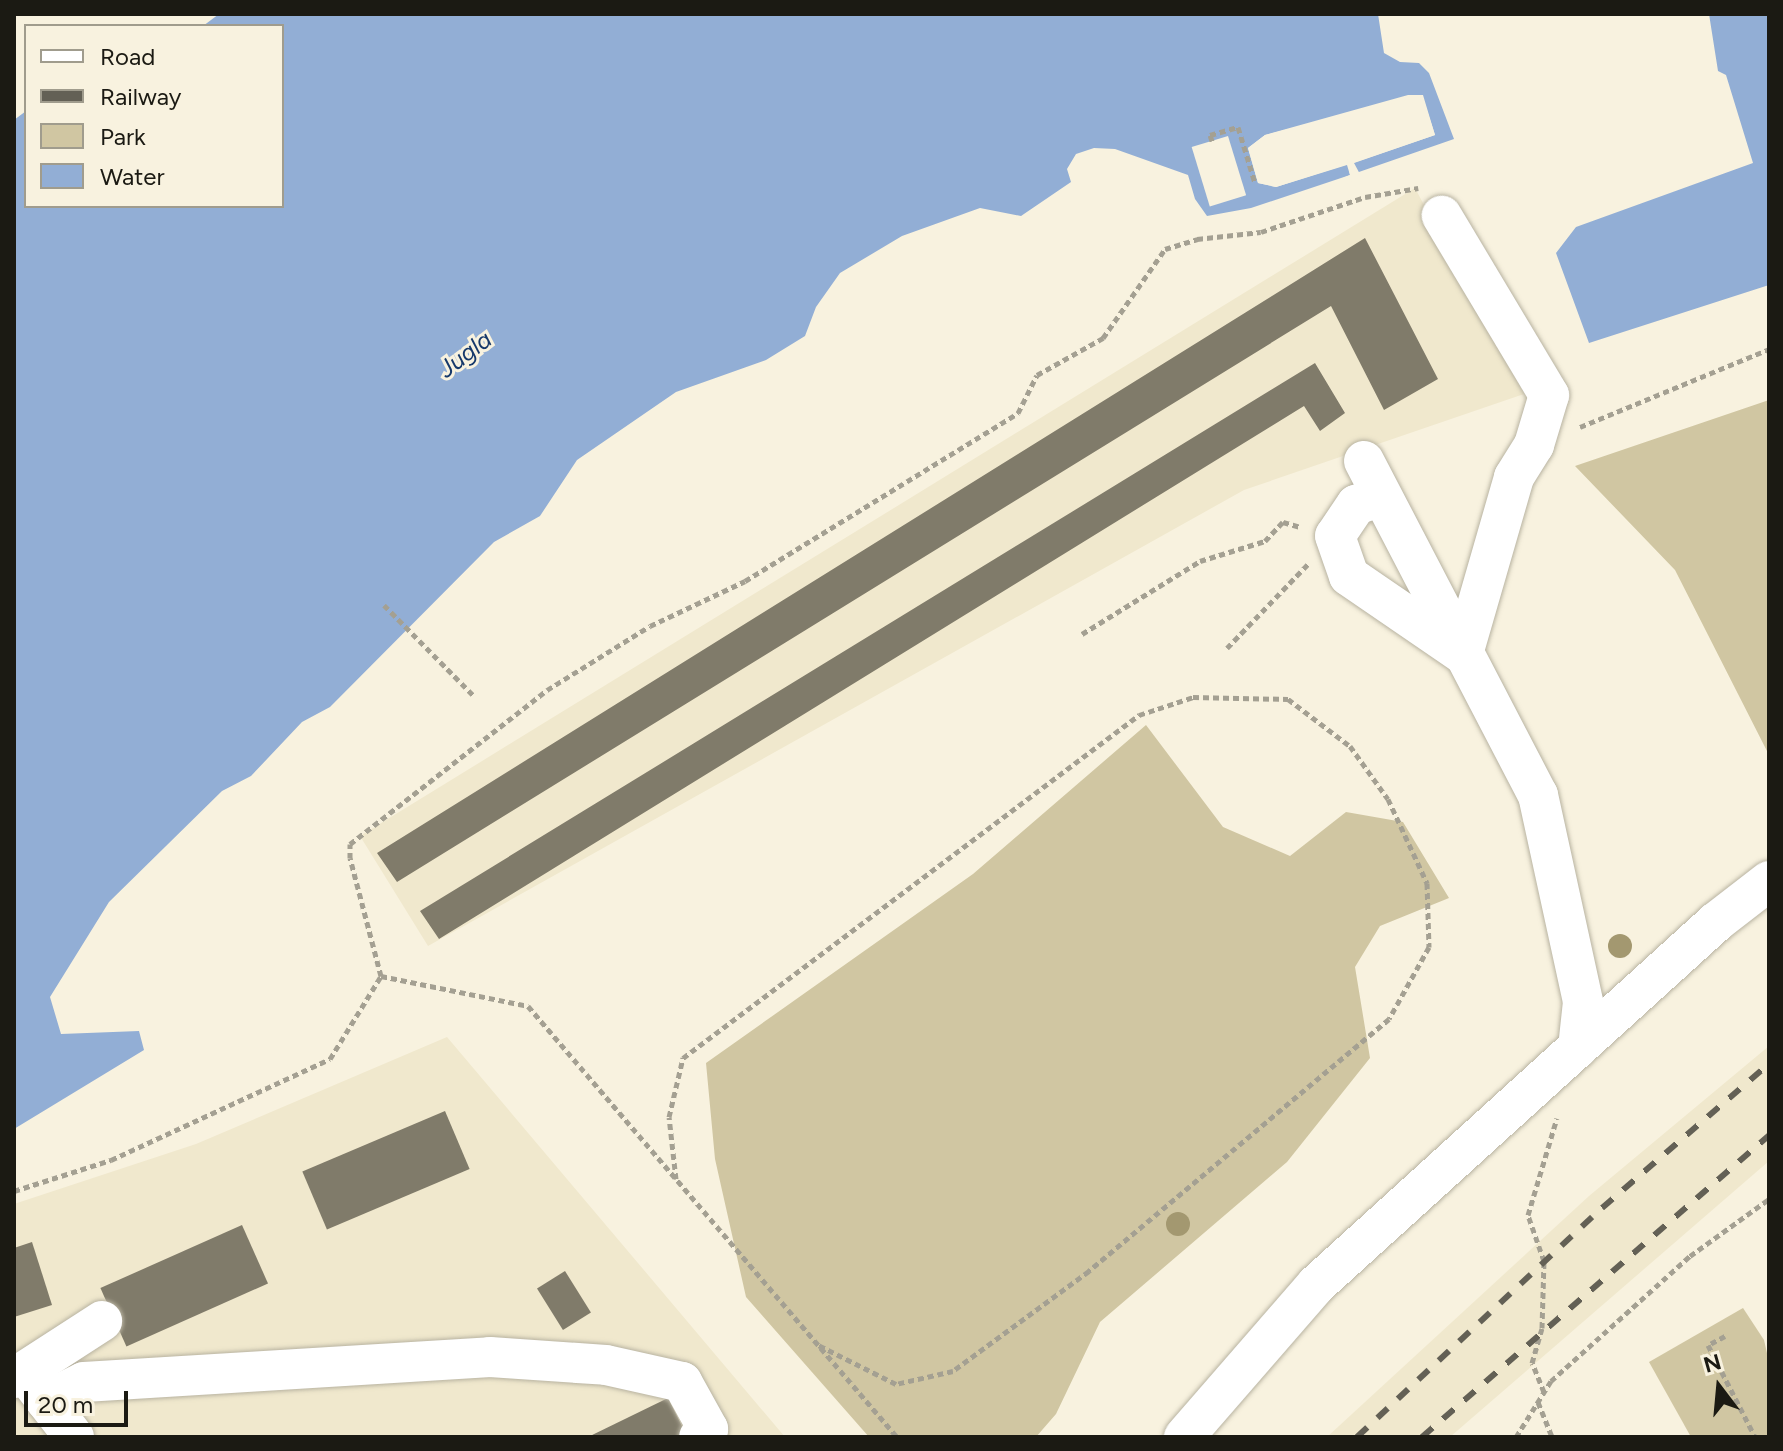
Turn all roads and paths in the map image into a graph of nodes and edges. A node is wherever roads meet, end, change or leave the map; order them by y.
1 (1212, 141) dead end
2 (1255, 183) dead end
3 (1442, 216) joint
4 (1769, 349) edge
5 (1534, 445) junction
6 (1335, 536) junction
7 (384, 605) dead end
8 (1082, 634) dead end
9 (1227, 648) dead end
10 (1463, 654) junction
11 (475, 697) dead end
12 (1769, 881) edge
13 (381, 976) junction
14 (1578, 1048) junction
15 (1560, 1109) dead end
16 (676, 1179) junction
17 (14, 1191) edge
18 (1769, 1199) edge
19 (102, 1321) dead end
20 (1725, 1336) dead end
21 (818, 1345) junction
22 (28, 1384) edge
23 (1544, 1392) junction
24 (1537, 1401) junction
25 (74, 1437) edge
26 (699, 1437) edge
27 (897, 1437) edge
28 (1184, 1437) edge
29 (1516, 1437) edge
30 (1552, 1437) edge
31 (1755, 1437) edge

1 - 2 path
3 - 5 street
3 - 13 path
4 - 5 path
5 - 10 street
6 - 8 path
6 - 9 path
6 - 10 street
6 - 10 street
7 - 11 path
10 - 14 street
12 - 14 street
13 - 16 path
13 - 17 path
14 - 28 street
15 - 23 path
16 - 21 path
16 - 21 path
18 - 23 path
19 - 22 street
20 - 31 path
21 - 27 path
22 - 25 street
22 - 26 street
23 - 24 path
24 - 29 path
24 - 30 path

